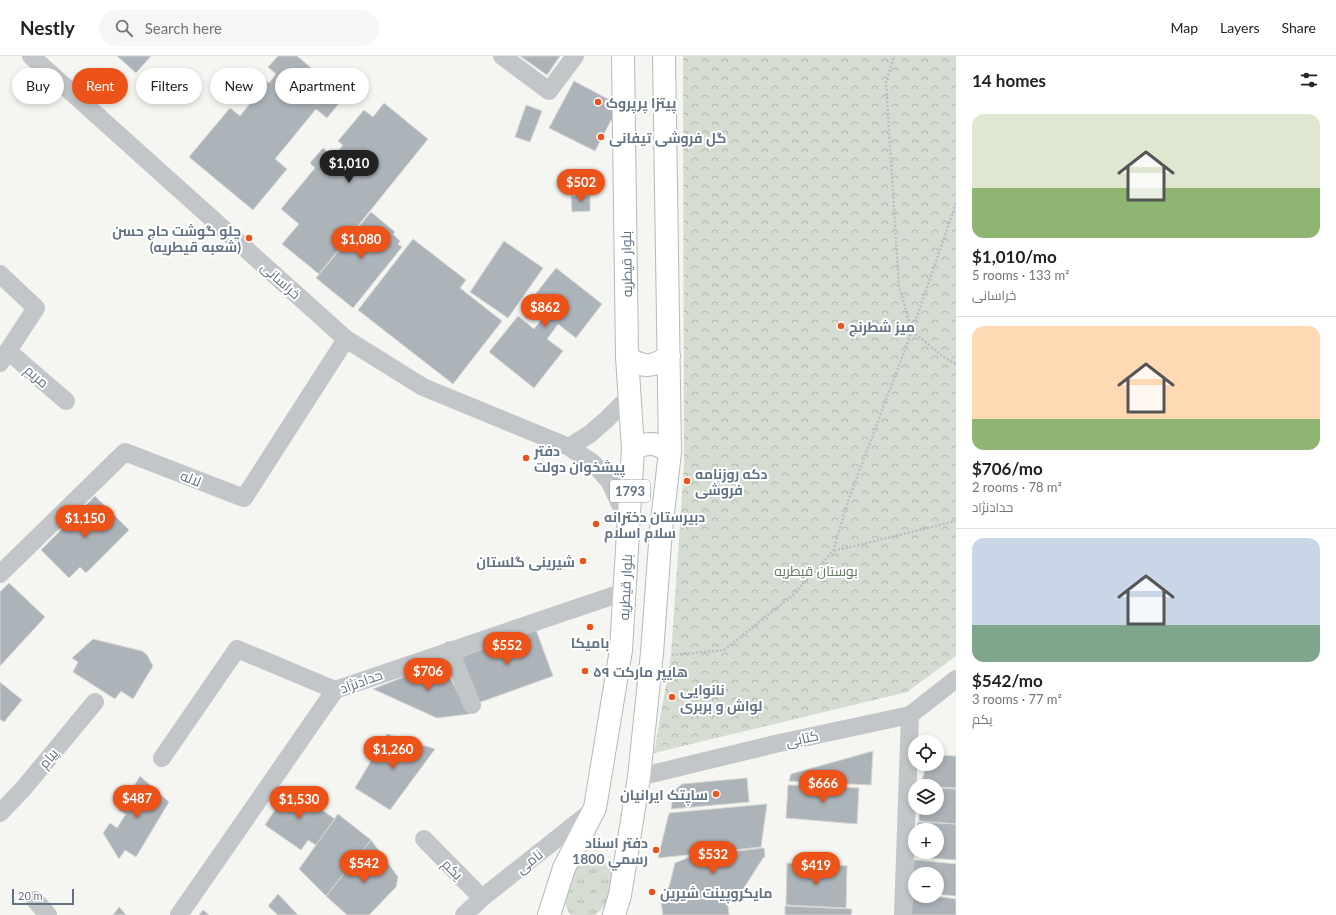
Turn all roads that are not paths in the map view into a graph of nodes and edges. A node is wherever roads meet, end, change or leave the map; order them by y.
1 (32, 56) edge
2 (502, 56) edge
3 (576, 56) edge
4 (622, 56) edge
5 (664, 56) edge
6 (0, 274) edge
7 (346, 339) junction
8 (669, 356) junction
9 (4, 357) edge
10 (627, 357) junction
11 (630, 396) junction
12 (66, 401) dead end
13 (569, 447) junction
14 (633, 448) junction
15 (670, 452) junction
16 (628, 522) junction
17 (0, 574) edge
18 (624, 592) junction
19 (450, 650) junction
20 (956, 679) edge
21 (335, 690) junction
22 (95, 702) dead end
23 (472, 705) dead end
24 (910, 715) junction
25 (162, 758) dead end
26 (639, 777) junction
27 (595, 808) junction
28 (0, 813) edge
29 (424, 839) dead end
30 (482, 898) junction
31 (35, 900) dead end
32 (619, 908) edge
33 (555, 909) edge
34 (48, 915) edge
35 (179, 915) edge
36 (464, 915) edge
37 (604, 915) edge
38 (903, 915) edge

1 - 7 street, خراسانی
2 - 3 street
4 - 10 main road, بلوار قیطریه / 1793
5 - 8 main road, 1793
6 - 9 street
7 - 13 street, خراسانی
7 - 17 street, لاله
8 - 10 main road
8 - 15 main road, 1793
9 - 12 street, مریم
10 - 11 main road, بلوار قیطریه / 1793
11 - 13 street
11 - 14 main road, بلوار قیطریه / 1793
13 - 16 street, خراسانی
14 - 15 main road
14 - 16 main road, بلوار قیطریه / 1793
15 - 26 main road, 1793
16 - 18 main road, بلوار قیطریه / 1793
18 - 19 street, حدادنژاد
18 - 27 main road, بلوار قیطریه / 1793
19 - 21 street, حدادنژاد
19 - 23 street
20 - 24 street, کتابی
21 - 25 street
21 - 35 street, حدادنژاد
22 - 28 street, پیام
24 - 26 street, کتابی
24 - 38 street
26 - 32 main road, 1793
27 - 30 street, نامی
27 - 33 main road, بلوار قیطریه / 1793
29 - 30 street, یکم
30 - 36 street, نامی
31 - 34 street
32 - 37 main road

